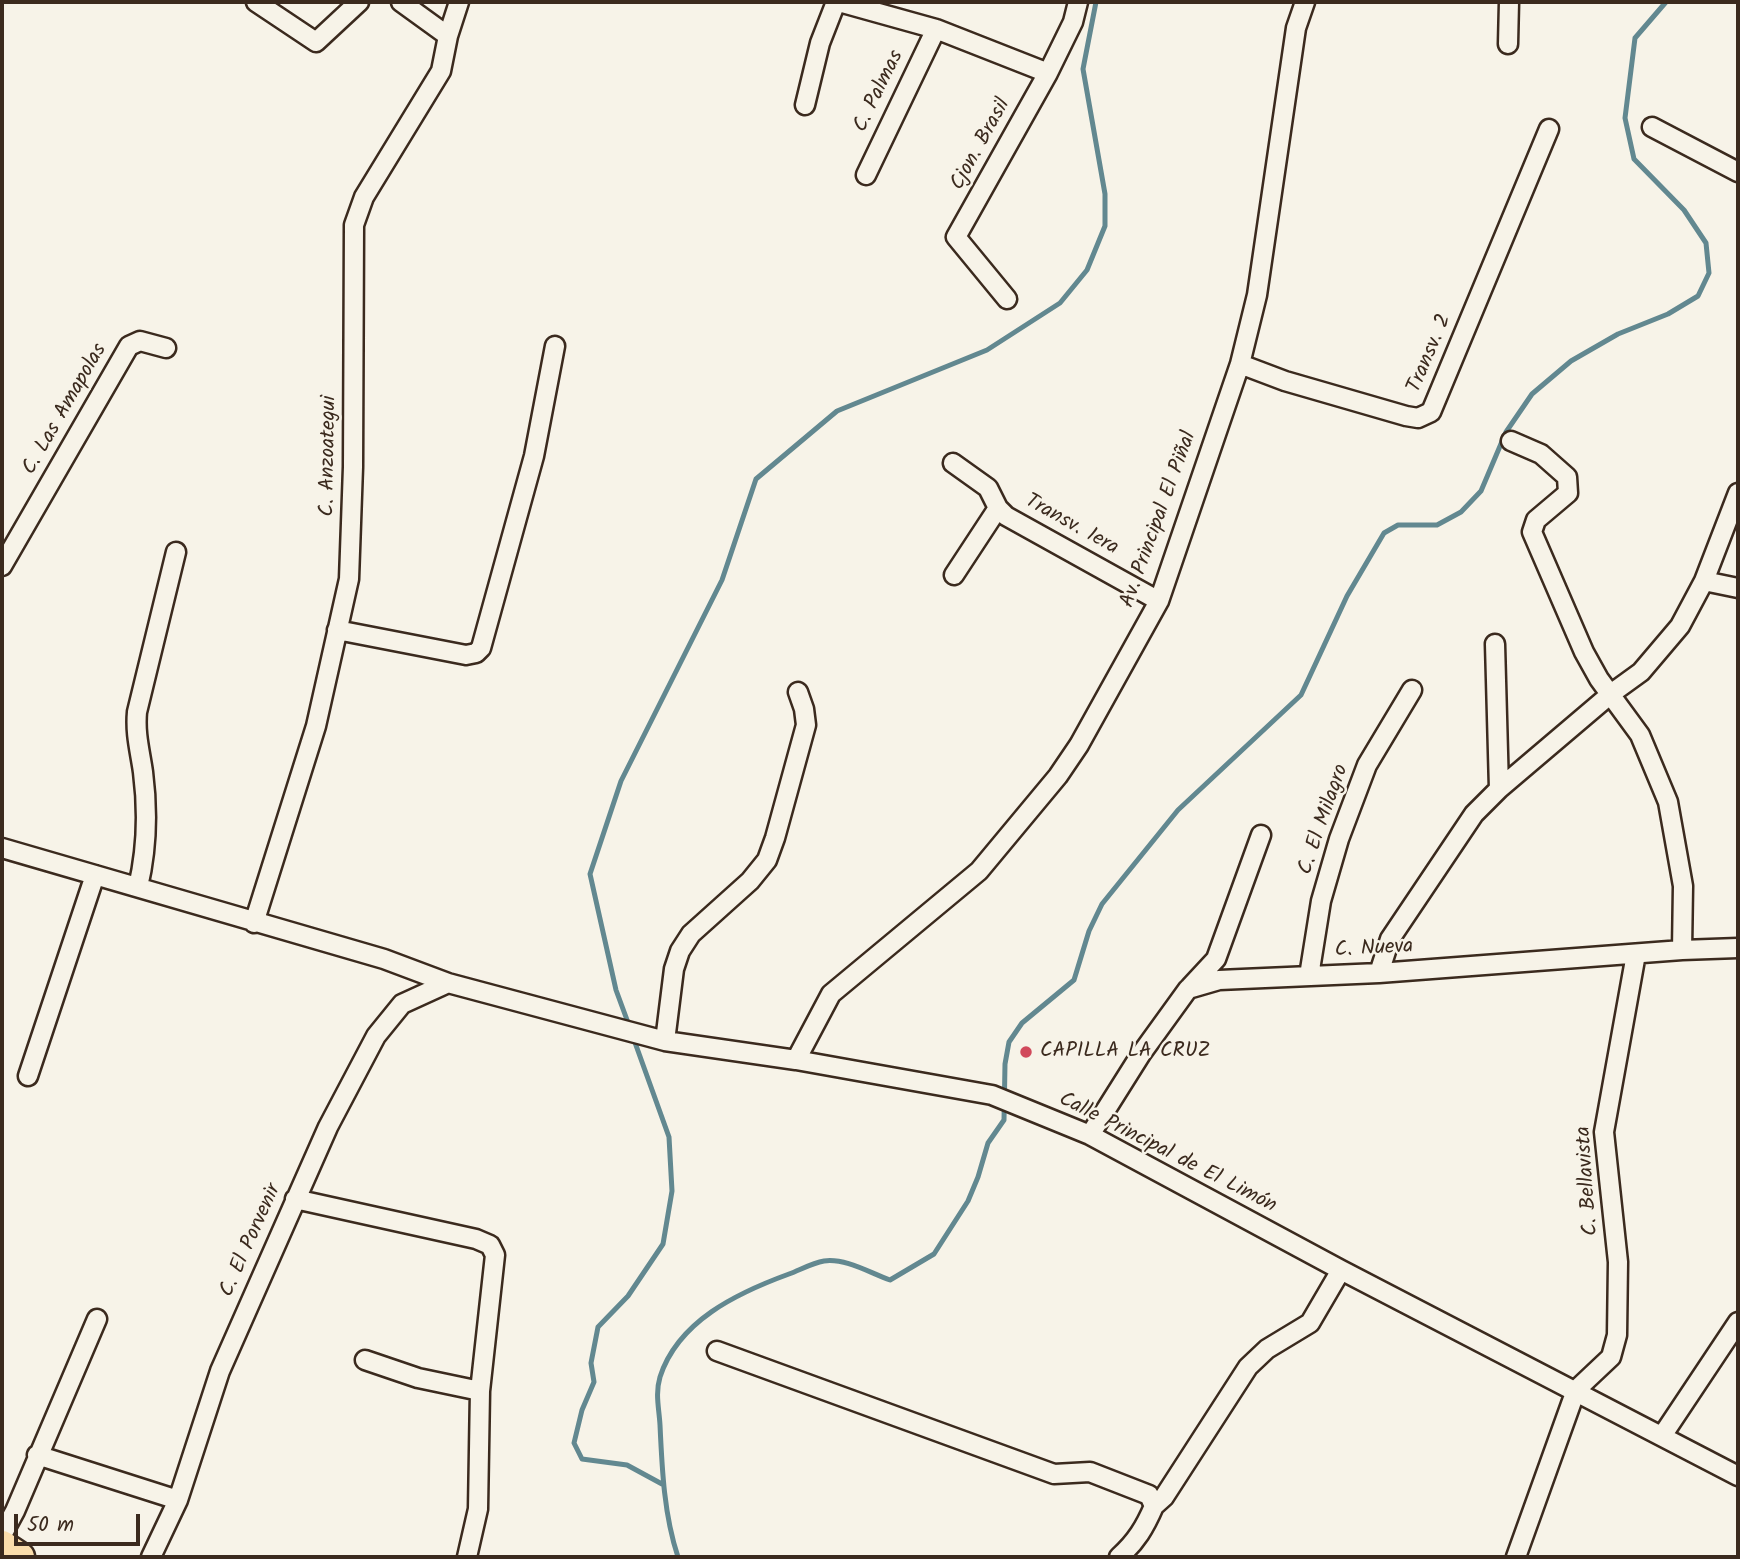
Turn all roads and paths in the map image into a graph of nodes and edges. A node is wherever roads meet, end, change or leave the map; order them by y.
1 (256, 2) edge
2 (359, 2) edge
3 (401, 2) edge
4 (459, 2) edge
5 (837, 2) edge
6 (1078, 2) edge
7 (1305, 2) edge
8 (1509, 2) edge
9 (936, 29) junction
10 (448, 36) junction
11 (1508, 44) dead end
12 (1048, 73) junction
13 (805, 105) dead end
14 (1652, 127) dead end
15 (1549, 129) dead end
16 (1738, 172) edge
17 (866, 175) dead end
18 (1007, 299) dead end
19 (555, 346) dead end
20 (166, 348) dead end
21 (1240, 364) junction
22 (1511, 441) dead end
23 (953, 463) dead end
24 (1738, 493) edge
25 (998, 508) junction
26 (176, 552) dead end
27 (2, 566) edge
28 (954, 575) dead end
29 (1704, 581) junction
30 (1738, 588) edge
31 (1159, 601) junction
32 (337, 630) junction
33 (1495, 644) dead end
34 (1412, 690) dead end
35 (797, 692) dead end
36 (1612, 693) junction
37 (1499, 789) junction
38 (1261, 835) dead end
39 (2, 848) edge
40 (95, 875) junction
41 (138, 887) junction
42 (254, 923) junction
43 (1738, 948) edge
44 (1682, 950) junction
45 (1636, 954) junction
46 (1379, 973) junction
47 (1309, 976) junction
48 (448, 983) junction
49 (1188, 989) junction
50 (665, 1041) junction
51 (796, 1060) junction
52 (28, 1076) dead end
53 (1090, 1135) junction
54 (295, 1199) junction
55 (1341, 1270) junction
56 (97, 1319) dead end
57 (1738, 1322) edge
58 (718, 1350) dead end
59 (365, 1360) dead end
60 (1576, 1390) junction
61 (480, 1391) junction
62 (1662, 1436) junction
63 (37, 1455) junction
64 (1738, 1476) edge
65 (178, 1500) junction
66 (1154, 1506) junction
67 (2, 1535) edge
68 (2, 1545) edge
69 (20, 1557) edge
70 (151, 1557) edge
71 (467, 1557) edge
72 (1119, 1557) edge
73 (1516, 1557) edge

1 - 2 street
3 - 10 street
4 - 10 street, C. Anzoategui
5 - 9 street
5 - 13 street
6 - 12 street, Cjon. Brasil
7 - 21 street, Av. Principal El Piñal
8 - 11 street
9 - 12 street
9 - 17 street, C. Palmas
10 - 32 street, C. Anzoategui
12 - 18 street, Cjon. Brasil
14 - 16 street
15 - 21 street, Transv. 2
19 - 32 street
20 - 27 street, C. Las Amapolas
21 - 31 street, Av. Principal El Piñal
22 - 36 street
23 - 25 street, Transv. 1era
24 - 29 street
25 - 28 street
25 - 31 street, Transv. 1era
26 - 41 street
29 - 30 street
29 - 36 street
31 - 51 street, Av. Principal El Piñal
32 - 42 street, C. Anzoategui
33 - 37 street
34 - 47 street, C. El Milagro
35 - 50 street
36 - 37 street
36 - 44 street
37 - 46 street
38 - 49 street
39 - 40 street, Calle Principal de El Limón
40 - 41 street, Calle Principal de El Limón
40 - 52 street
41 - 42 street, Calle Principal de El Limón
42 - 48 street, Calle Principal de El Limón
43 - 44 street, C. Nueva
44 - 45 street, C. Nueva
45 - 46 street, C. Nueva
45 - 60 street, C. Bellavista
46 - 47 street, C. Nueva
47 - 49 street, C. Nueva
48 - 50 street, Calle Principal de El Limón
48 - 54 street, C. El Porvenir
49 - 53 street
50 - 51 street, Calle Principal de El Limón
51 - 53 street, Calle Principal de El Limón
53 - 55 street, Calle Principal de El Limón
54 - 61 street
54 - 65 street, C. El Porvenir
55 - 60 street, Calle Principal de El Limón
55 - 66 street
56 - 63 street
57 - 62 street
58 - 66 street
59 - 61 street
60 - 62 street, Calle Principal de El Limón
60 - 73 street
61 - 71 street
62 - 64 street, Calle Principal de El Limón
63 - 65 street
63 - 67 street
65 - 70 street, C. El Porvenir
66 - 72 street
68 - 69 main road

